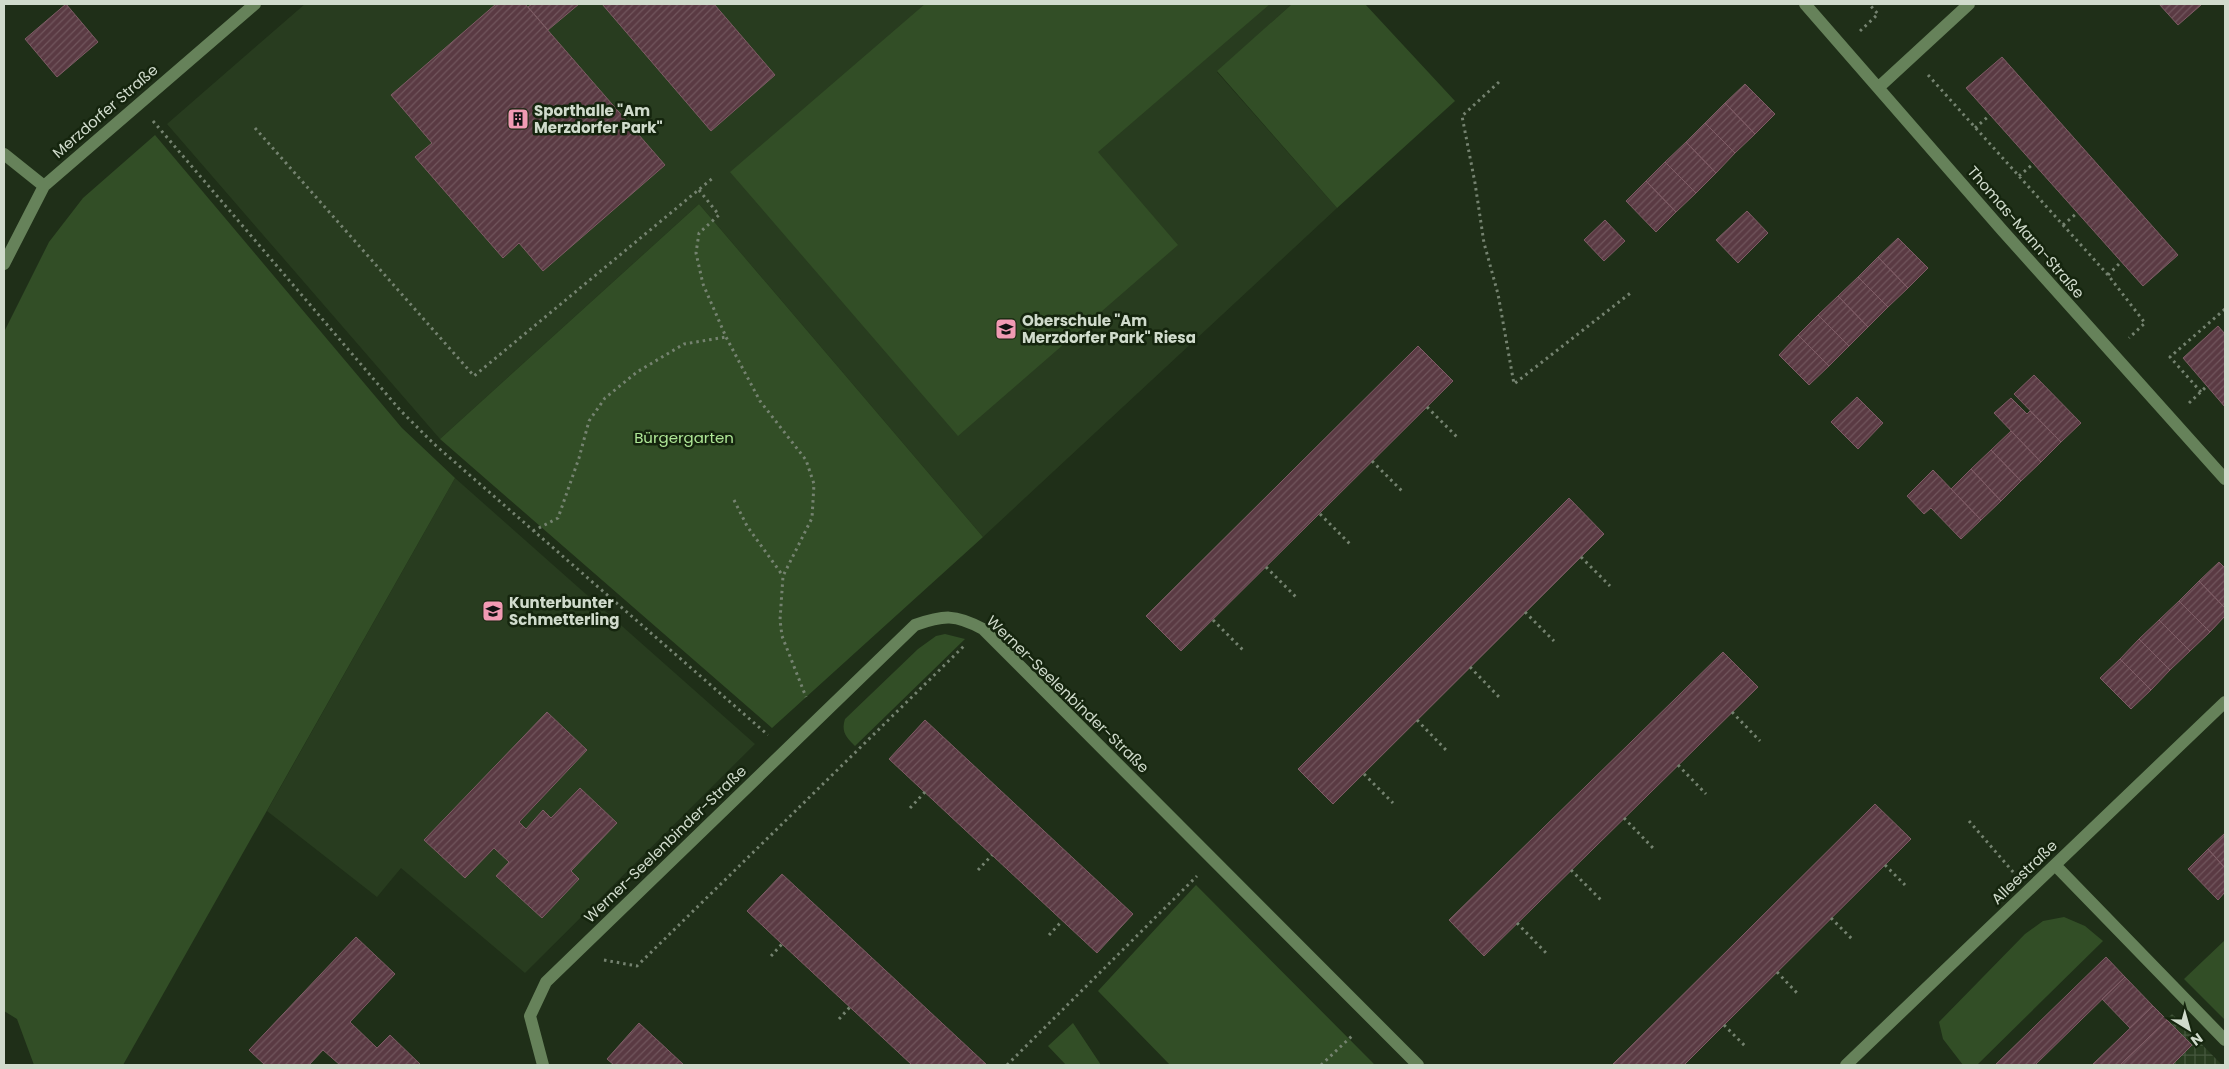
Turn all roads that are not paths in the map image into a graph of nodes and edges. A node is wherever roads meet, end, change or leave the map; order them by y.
1 (255, 4) edge
2 (1805, 4) edge
3 (1969, 4) edge
4 (1880, 87) junction
5 (4, 154) edge
6 (44, 186) junction
7 (4, 264) edge
8 (2225, 479) edge
9 (2225, 702) edge
10 (2055, 865) junction
11 (2225, 1040) edge
12 (543, 1065) edge
13 (1418, 1065) edge
14 (1846, 1065) edge

1 - 6 street, Merzdorfer Straße
2 - 4 street, Thomas-Mann-Straße
3 - 4 street
4 - 8 street, Thomas-Mann-Straße
5 - 6 street
6 - 7 street, Merzdorfer Straße
9 - 10 street, Alleestraße
10 - 11 street
10 - 14 street, Alleestraße
12 - 13 street, Werner-Seelenbinder-Straße

